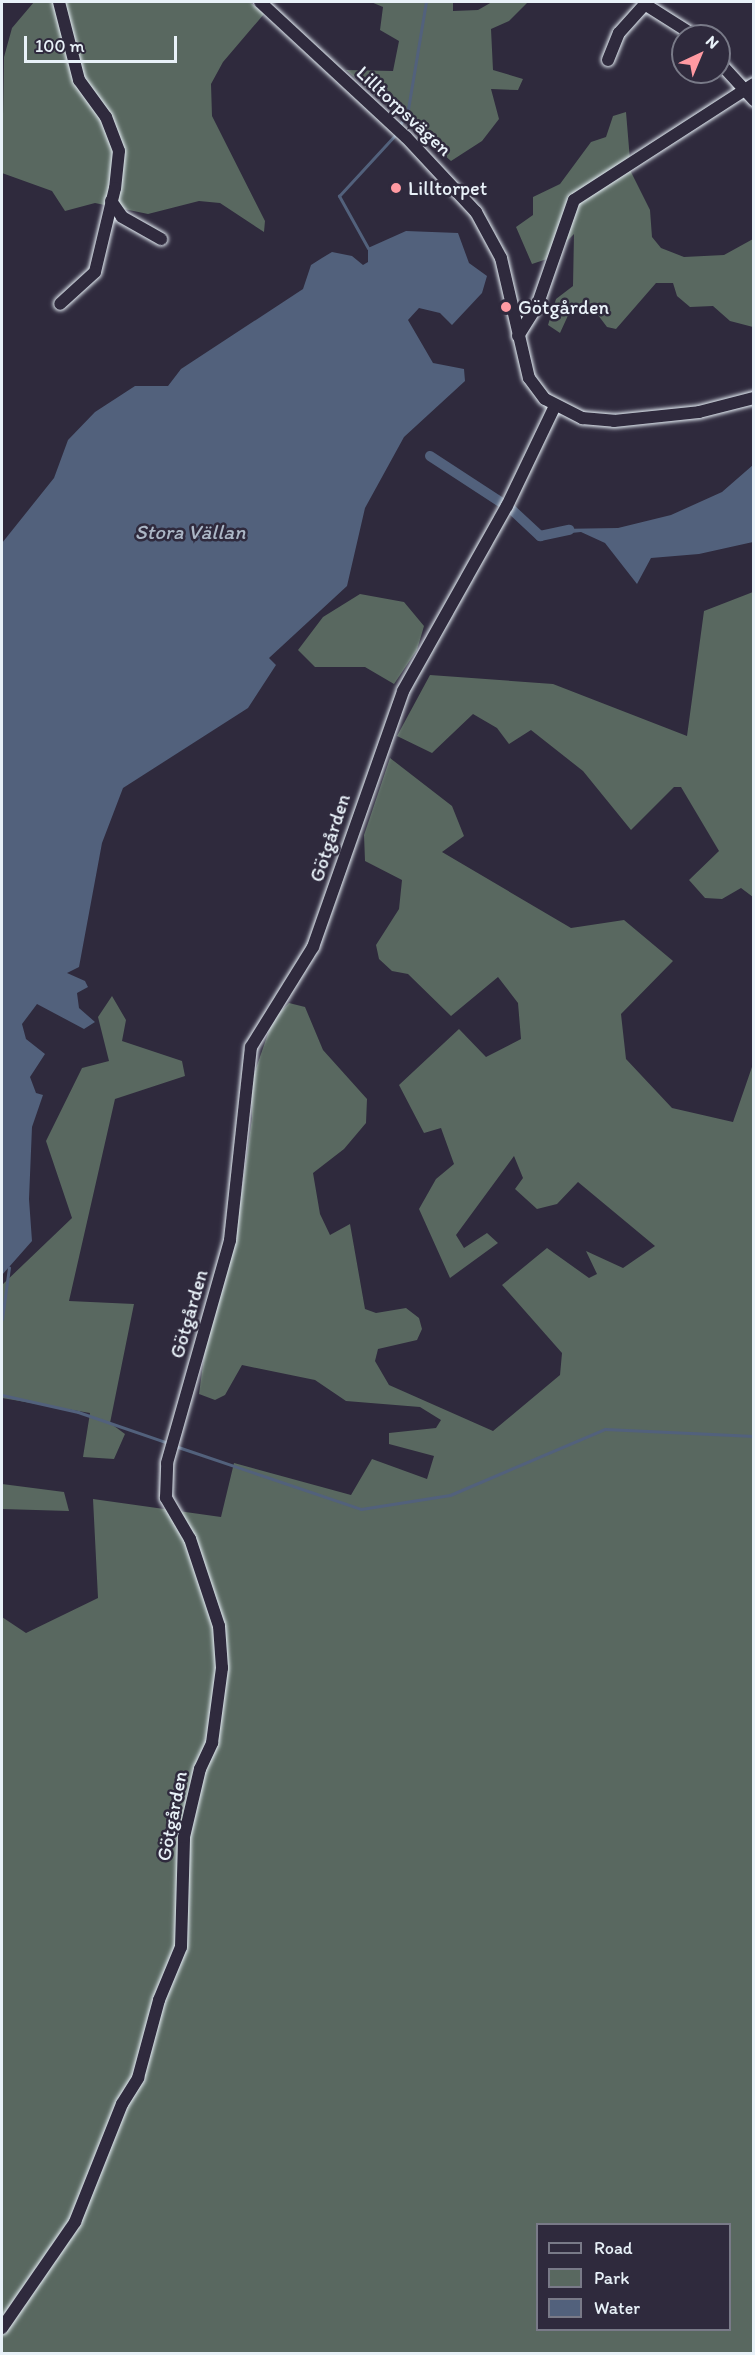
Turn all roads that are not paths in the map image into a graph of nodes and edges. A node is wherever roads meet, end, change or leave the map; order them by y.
1 (59, 2) edge
2 (260, 2) edge
3 (647, 3) edge
4 (678, 24) edge
5 (608, 60) dead end
6 (731, 72) edge
7 (749, 87) edge
8 (753, 100) edge
9 (111, 201) junction
10 (161, 239) dead end
11 (60, 304) dead end
12 (518, 336) junction
13 (753, 398) edge
14 (555, 406) junction
15 (2, 2328) edge

1 - 9 street
2 - 12 street, Lilltorpsvägen
3 - 4 street
3 - 5 street
6 - 7 street
7 - 8 street
7 - 12 street
9 - 10 street
9 - 11 street
12 - 14 street, Lilltorpsvägen
13 - 14 street, Lilltorpsvägen
14 - 15 street, Götgården

